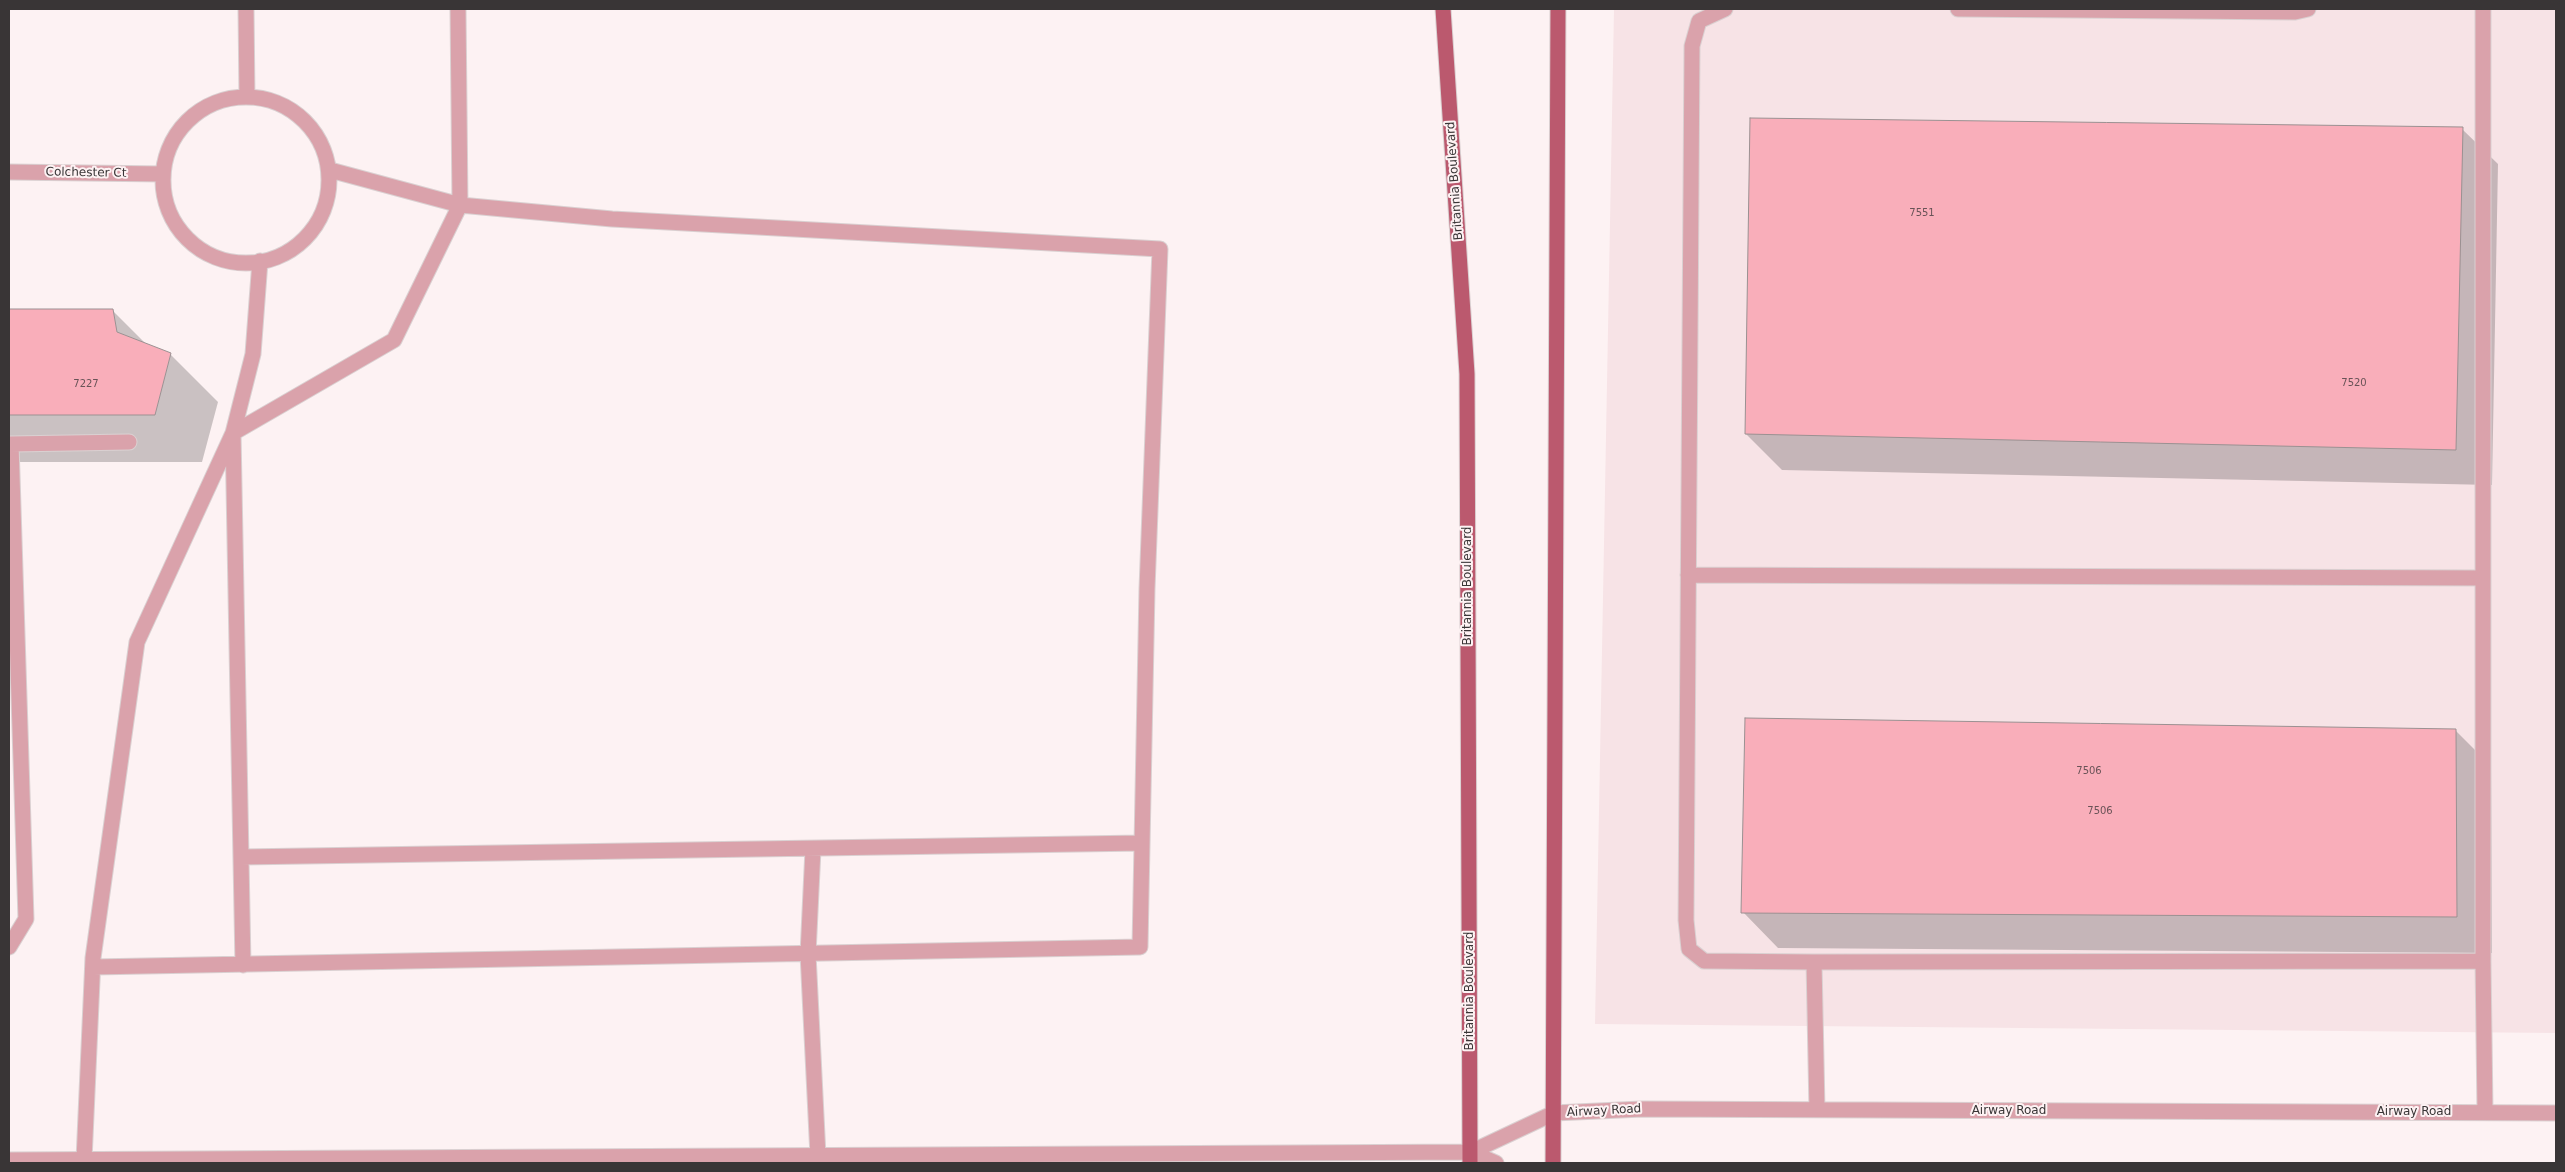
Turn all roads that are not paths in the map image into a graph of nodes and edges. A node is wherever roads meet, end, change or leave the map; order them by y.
1 (246, 9) edge
2 (458, 9) edge
3 (1443, 9) edge
4 (1558, 9) edge
5 (1724, 9) edge
6 (1958, 9) edge
7 (2308, 9) edge
8 (2483, 9) edge
9 (247, 97) junction
10 (330, 170) junction
11 (9, 172) edge
12 (163, 174) junction
13 (460, 204) junction
14 (260, 261) junction
15 (233, 433) junction
16 (129, 442) dead end
17 (10, 444) edge
18 (1688, 575) junction
19 (2483, 578) junction
20 (1142, 843) junction
21 (813, 848) junction
22 (241, 858) junction
23 (9, 947) edge
24 (808, 954) junction
25 (1814, 962) junction
26 (2483, 962) junction
27 (243, 965) junction
28 (93, 967) junction
29 (1817, 1110) junction
30 (2484, 1112) junction
31 (1554, 1113) junction
32 (2556, 1113) edge
33 (818, 1156) junction
34 (1471, 1158) edge
35 (9, 1160) edge
36 (84, 1160) junction
37 (1496, 1163) edge
38 (1553, 1163) edge

1 - 9 street
2 - 13 street
3 - 34 main road, Britannia Boulevard
4 - 31 main road
5 - 18 street
6 - 7 street
8 - 19 street
9 - 10 street
9 - 12 street
10 - 13 street
10 - 14 street
11 - 12 street, Colchester Ct
12 - 14 street
13 - 15 street
13 - 20 street
14 - 15 street
15 - 22 street
15 - 28 street
16 - 17 street
17 - 23 street
18 - 19 street
18 - 25 street
19 - 26 street
20 - 21 street
20 - 24 street
21 - 22 street
21 - 24 street
22 - 27 street
24 - 27 street
24 - 33 street
25 - 26 street
25 - 29 street
26 - 30 street
27 - 28 street
28 - 36 street
29 - 30 street, Airway Road
29 - 31 street, Airway Road
30 - 32 street, Airway Road
31 - 34 street, Airway Road
31 - 38 main road
33 - 34 street, Airway Road
33 - 36 street, Airway Road
34 - 37 street, Airway Road
35 - 36 street, Airway Road

